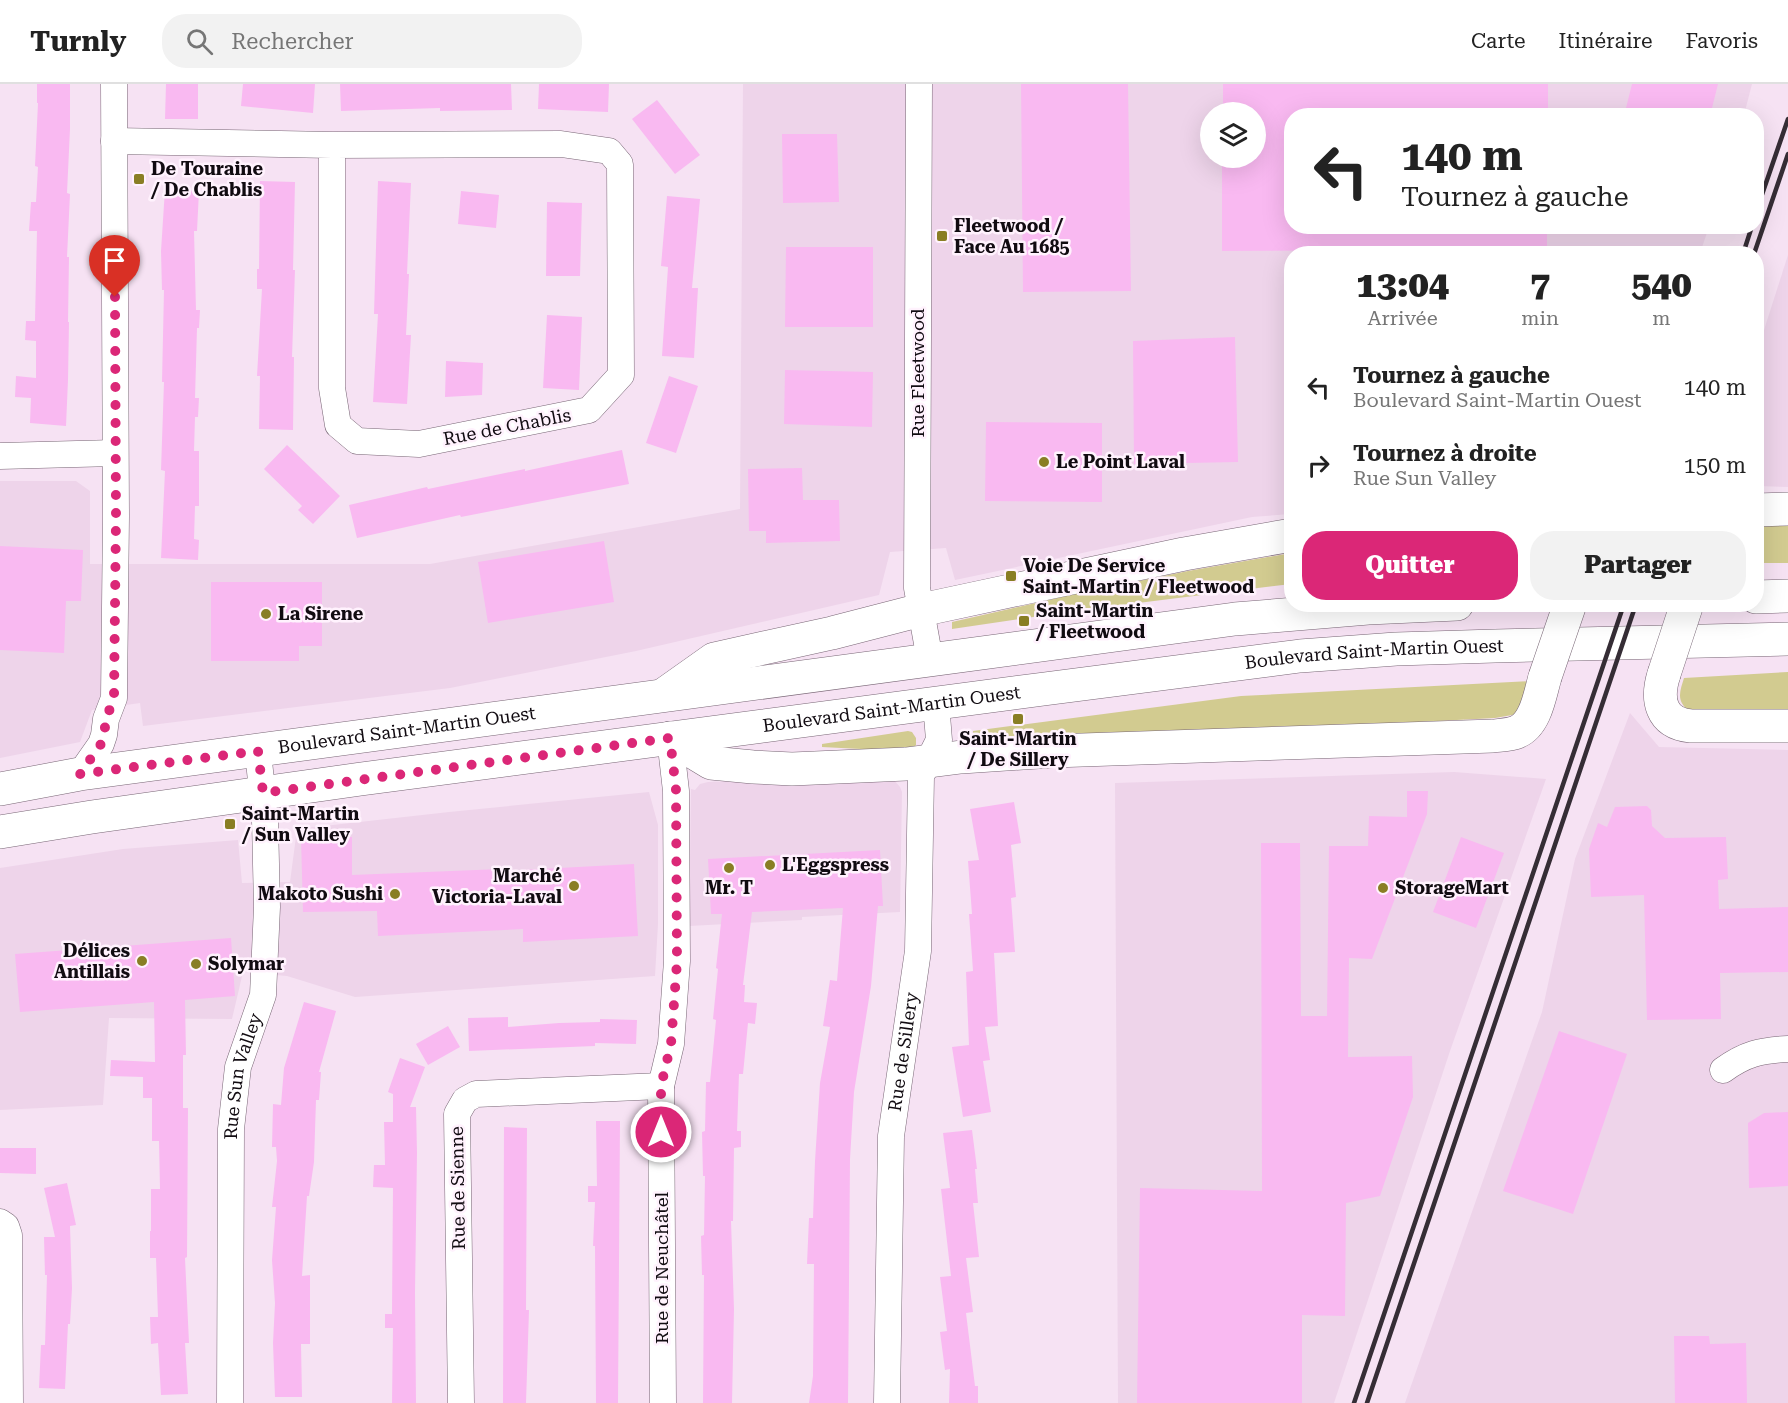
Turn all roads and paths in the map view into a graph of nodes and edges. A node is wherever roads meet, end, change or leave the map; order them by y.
1 (114, 84) edge
2 (919, 84) edge
3 (114, 141) junction
4 (332, 145) junction
5 (116, 453) junction
6 (0, 456) edge
7 (1788, 509) edge
8 (1764, 510) edge
9 (1284, 536) edge
10 (1788, 596) edge
11 (1764, 597) edge
12 (921, 610) junction
13 (1319, 612) edge
14 (1567, 612) edge
15 (1685, 612) edge
16 (1788, 639) edge
17 (930, 660) junction
18 (663, 696) junction
19 (936, 703) junction
20 (1788, 726) edge
21 (670, 738) junction
22 (258, 751) junction
23 (928, 762) junction
24 (80, 774) junction
25 (0, 789) edge
26 (263, 793) junction
27 (0, 832) edge
28 (1788, 1049) edge
29 (1723, 1070) dead end
30 (661, 1086) junction
31 (0, 1222) edge
32 (10, 1403) edge
33 (230, 1403) edge
34 (461, 1403) edge
35 (663, 1403) edge
36 (887, 1403) edge

1 - 3 street
2 - 12 street, Rue Fleetwood
3 - 4 street, Rue de Chablis
3 - 5 street
4 - 4 street, Rue de Chablis
5 - 6 street
5 - 24 street
7 - 8 main road
9 - 12 main road
10 - 11 main road
12 - 17 street, Rue Fleetwood
12 - 18 main road
13 - 17 main road, Boulevard Saint-Martin Ouest
14 - 23 main road, bridge
15 - 20 main road, bridge
16 - 19 main road, Boulevard Saint-Martin Ouest
17 - 18 main road, Boulevard Saint-Martin Ouest
18 - 22 main road, Boulevard Saint-Martin Ouest
19 - 21 main road, Boulevard Saint-Martin Ouest
19 - 23 street, Rue de Sillery
21 - 23 main road
21 - 26 main road, Boulevard Saint-Martin Ouest
21 - 30 street, Rue de Neuchâtel
22 - 24 main road, Boulevard Saint-Martin Ouest
22 - 26 street, Rue Sun Valley
23 - 36 street, Rue de Sillery
24 - 25 main road, Boulevard Saint-Martin Ouest
26 - 27 main road, Boulevard Saint-Martin Ouest
26 - 33 street, Rue Sun Valley
28 - 29 street
30 - 34 street, Rue de Sienne
30 - 35 street, Rue de Neuchâtel
31 - 32 street

